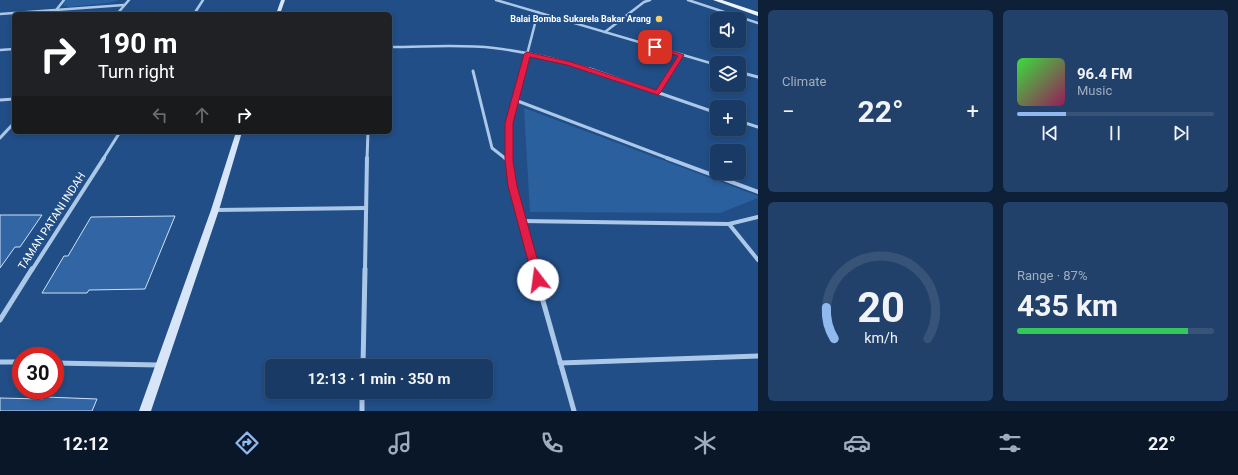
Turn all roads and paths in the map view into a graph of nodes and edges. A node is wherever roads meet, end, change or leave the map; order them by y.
1 (64, 0) edge
2 (129, 0) edge
3 (203, 0) edge
4 (283, 0) edge
5 (496, 0) edge
6 (517, 0) edge
7 (650, 0) edge
8 (688, 0) edge
9 (716, 0) edge
10 (732, 0) edge
11 (511, 4) junction
12 (124, 5) junction
13 (758, 8) edge
14 (57, 9) junction
15 (23, 12) edge
16 (119, 12) edge
17 (195, 12) edge
18 (279, 12) edge
19 (538, 12) junction
20 (12, 13) edge
21 (0, 14) edge
22 (758, 14) edge
23 (758, 23) edge
24 (605, 32) junction
25 (392, 47) edge
26 (12, 49) edge
27 (0, 50) edge
28 (527, 54) junction
29 (681, 55) junction
30 (710, 63) edge
31 (473, 71) dead end
32 (746, 74) edge
33 (758, 77) edge
34 (658, 92) junction
35 (12, 99) edge
36 (0, 100) edge
37 (515, 100) junction
38 (710, 111) edge
39 (746, 123) edge
40 (12, 126) edge
41 (758, 127) edge
42 (119, 134) edge
43 (238, 134) edge
44 (368, 134) edge
45 (0, 138) edge
46 (509, 161) junction
47 (758, 192) edge
48 (366, 208) junction
49 (215, 210) junction
50 (758, 217) edge
51 (521, 221) junction
52 (729, 224) junction
53 (758, 260) edge
54 (0, 320) edge
55 (758, 356) edge
56 (363, 359) edge
57 (0, 362) edge
58 (12, 362) edge
59 (64, 363) edge
60 (560, 363) junction
61 (160, 365) junction
62 (362, 399) edge
63 (145, 411) edge
64 (362, 411) edge
65 (574, 411) edge

1 - 14 street
2 - 12 street
3 - 17 street
4 - 18 street
5 - 11 street
6 - 11 street
7 - 24 street
8 - 23 street
9 - 22 main road
10 - 13 main road
11 - 19 street
12 - 14 street
12 - 16 street
14 - 15 street
19 - 24 street
19 - 28 street
20 - 21 street
24 - 29 street
25 - 28 street
26 - 27 street
28 - 34 street
28 - 37 street
29 - 30 street
29 - 34 street
31 - 46 street
32 - 33 street
34 - 38 street
35 - 36 street
37 - 46 street
37 - 47 street
39 - 41 street
40 - 45 street
42 - 54 street, TAMAN PATANI INDAH
43 - 49 street
44 - 48 street
46 - 51 street
48 - 49 street
48 - 56 street
49 - 61 street
50 - 52 street
51 - 52 street
51 - 60 street
52 - 53 street
55 - 60 street
57 - 58 street
59 - 61 street
60 - 65 street
61 - 63 street
62 - 64 street

